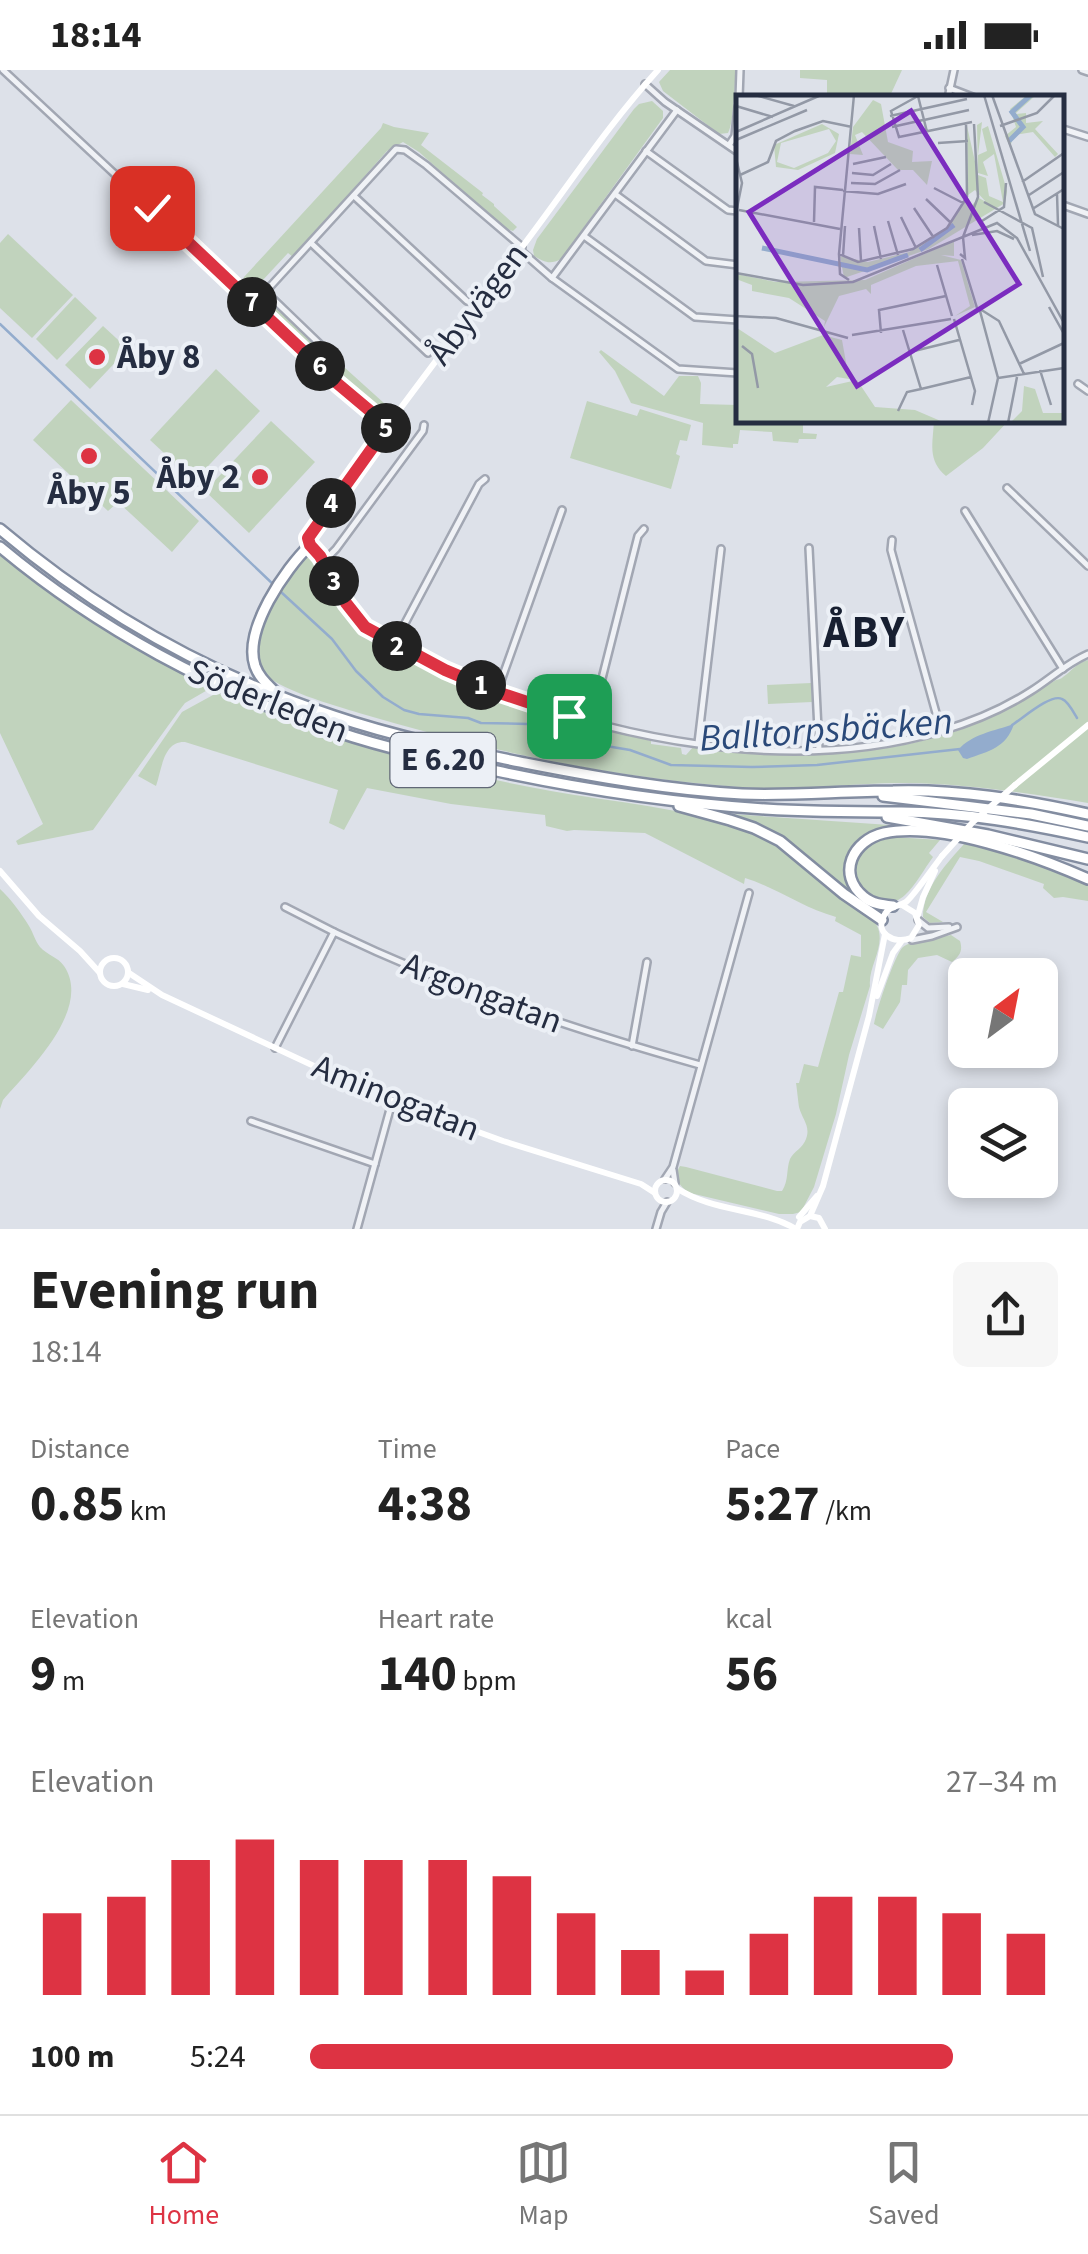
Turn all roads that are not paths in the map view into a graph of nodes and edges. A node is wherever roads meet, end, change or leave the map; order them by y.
1 (3, 70) edge
2 (658, 70) edge
3 (740, 70) edge
4 (954, 70) edge
5 (646, 84) junction
6 (949, 88) junction
7 (739, 95) edge
8 (948, 95) edge
9 (967, 95) edge
10 (677, 110) junction
11 (736, 126) edge
12 (1063, 129) edge
13 (1088, 137) edge
14 (729, 146) junction
15 (646, 151) junction
16 (736, 151) edge
17 (615, 194) junction
18 (354, 196) junction
19 (1063, 205) edge
20 (736, 211) edge
21 (1088, 214) edge
22 (584, 236) junction
23 (310, 243) junction
24 (521, 249) junction
25 (736, 265) edge
26 (552, 278) junction
27 (467, 301) dead end
28 (736, 320) edge
29 (326, 350) dead end
30 (428, 353) dead end
31 (736, 373) edge
32 (1078, 384) dead end
33 (1088, 392) edge
34 (424, 425) dead end
35 (388, 426) junction
36 (485, 479) dead end
37 (1007, 488) dead end
38 (562, 510) dead end
39 (965, 511) dead end
40 (0, 529) edge
41 (644, 530) dead end
42 (892, 540) dead end
43 (310, 545) junction
44 (0, 546) edge
45 (809, 548) dead end
46 (721, 549) dead end
47 (323, 562) junction
48 (1088, 566) edge
49 (394, 644) junction
50 (1088, 654) edge
51 (1064, 669) junction
52 (497, 692) junction
53 (280, 696) junction
54 (590, 722) junction
55 (1088, 725) edge
56 (940, 731) junction
57 (698, 743) junction
58 (818, 750) junction
59 (852, 792) junction
60 (651, 799) junction
61 (1088, 811) edge
62 (864, 813) junction
63 (1088, 826) edge
64 (1088, 837) edge
65 (1013, 842) junction
66 (993, 844) junction
67 (942, 856) junction
68 (1088, 859) edge
69 (0, 870) edge
70 (1088, 879) edge
71 (748, 893) dead end
72 (897, 906) junction
73 (285, 907) dead end
74 (918, 919) junction
75 (882, 920) junction
76 (334, 932) junction
77 (885, 934) junction
78 (904, 941) junction
79 (80, 951) junction
80 (107, 960) junction
81 (647, 962) dead end
82 (100, 973) junction
83 (129, 973) junction
84 (122, 984) junction
85 (158, 993) junction
86 (869, 1016) junction
87 (632, 1046) junction
88 (275, 1048) junction
89 (700, 1064) junction
90 (392, 1101) junction
91 (251, 1121) dead end
92 (375, 1164) junction
93 (673, 1167) junction
94 (662, 1180) junction
95 (641, 1184) junction
96 (676, 1186) junction
97 (823, 1186) junction
98 (694, 1198) junction
99 (664, 1199) junction
100 (805, 1216) junction
101 (771, 1218) junction
102 (824, 1227) edge
103 (359, 1228) edge
104 (656, 1229) edge
105 (786, 1229) edge
106 (797, 1229) edge

1 - 35 street
2 - 5 street, Åbyvägen
3 - 7 street
4 - 6 street
5 - 10 street
5 - 24 street, Åbyvägen
6 - 8 street
6 - 9 street
10 - 14 street
10 - 15 street
11 - 14 street
12 - 13 street
14 - 16 street
15 - 17 street
15 - 20 street
17 - 22 street
17 - 25 street
18 - 23 street
18 - 24 street
18 - 27 street
19 - 21 street
22 - 26 street
22 - 28 street
23 - 29 street
23 - 30 street
24 - 26 street
24 - 35 street, Åbyvägen
26 - 31 street
32 - 33 street
34 - 47 street
35 - 43 street, Åbyvägen
36 - 49 street
37 - 48 street
38 - 52 street
39 - 51 street
40 - 53 highway, Söderleden / E 6.20
41 - 54 street
42 - 56 street
43 - 47 street
43 - 53 highway
44 - 60 highway, Söderleden / E 6.20
45 - 58 street
46 - 57 street
47 - 49 street
49 - 52 street
50 - 51 street
51 - 56 street
52 - 54 street
53 - 59 highway, Söderleden / E 6.20
54 - 57 street
55 - 67 street, bridge
56 - 58 street
57 - 58 street
59 - 61 highway
59 - 63 highway
60 - 62 highway, Söderleden / E 6.20
60 - 75 highway
62 - 64 highway
62 - 65 highway
65 - 66 highway
65 - 68 highway
66 - 70 highway
66 - 72 highway
67 - 72 street
67 - 74 street
69 - 79 street, Aminogatan
71 - 89 street
72 - 74 street
72 - 75 street
73 - 76 street, Argongatan
74 - 78 street
74 - 78 street
75 - 77 street
76 - 87 street, Argongatan
76 - 88 street
77 - 78 street
77 - 86 street
78 - 86 street
79 - 80 street, Aminogatan
79 - 82 street, Aminogatan
80 - 82 street
80 - 83 street, Aminogatan
81 - 87 street
82 - 84 street, Aminogatan
83 - 84 street
83 - 85 street, Aminogatan
84 - 85 street, Aminogatan
85 - 88 street, Aminogatan
86 - 97 street
87 - 89 street, Argongatan
88 - 90 street, Aminogatan
89 - 93 street
90 - 92 street
90 - 95 street, Aminogatan
91 - 92 street
92 - 103 street
93 - 94 street
93 - 96 street
94 - 95 street, Aminogatan
94 - 96 street
94 - 99 street
95 - 99 street, Aminogatan
96 - 98 street
96 - 99 street
97 - 100 street
97 - 102 street
98 - 99 street
98 - 101 street
99 - 104 street
100 - 101 street
100 - 102 street
100 - 106 street
101 - 105 street
101 - 106 street

